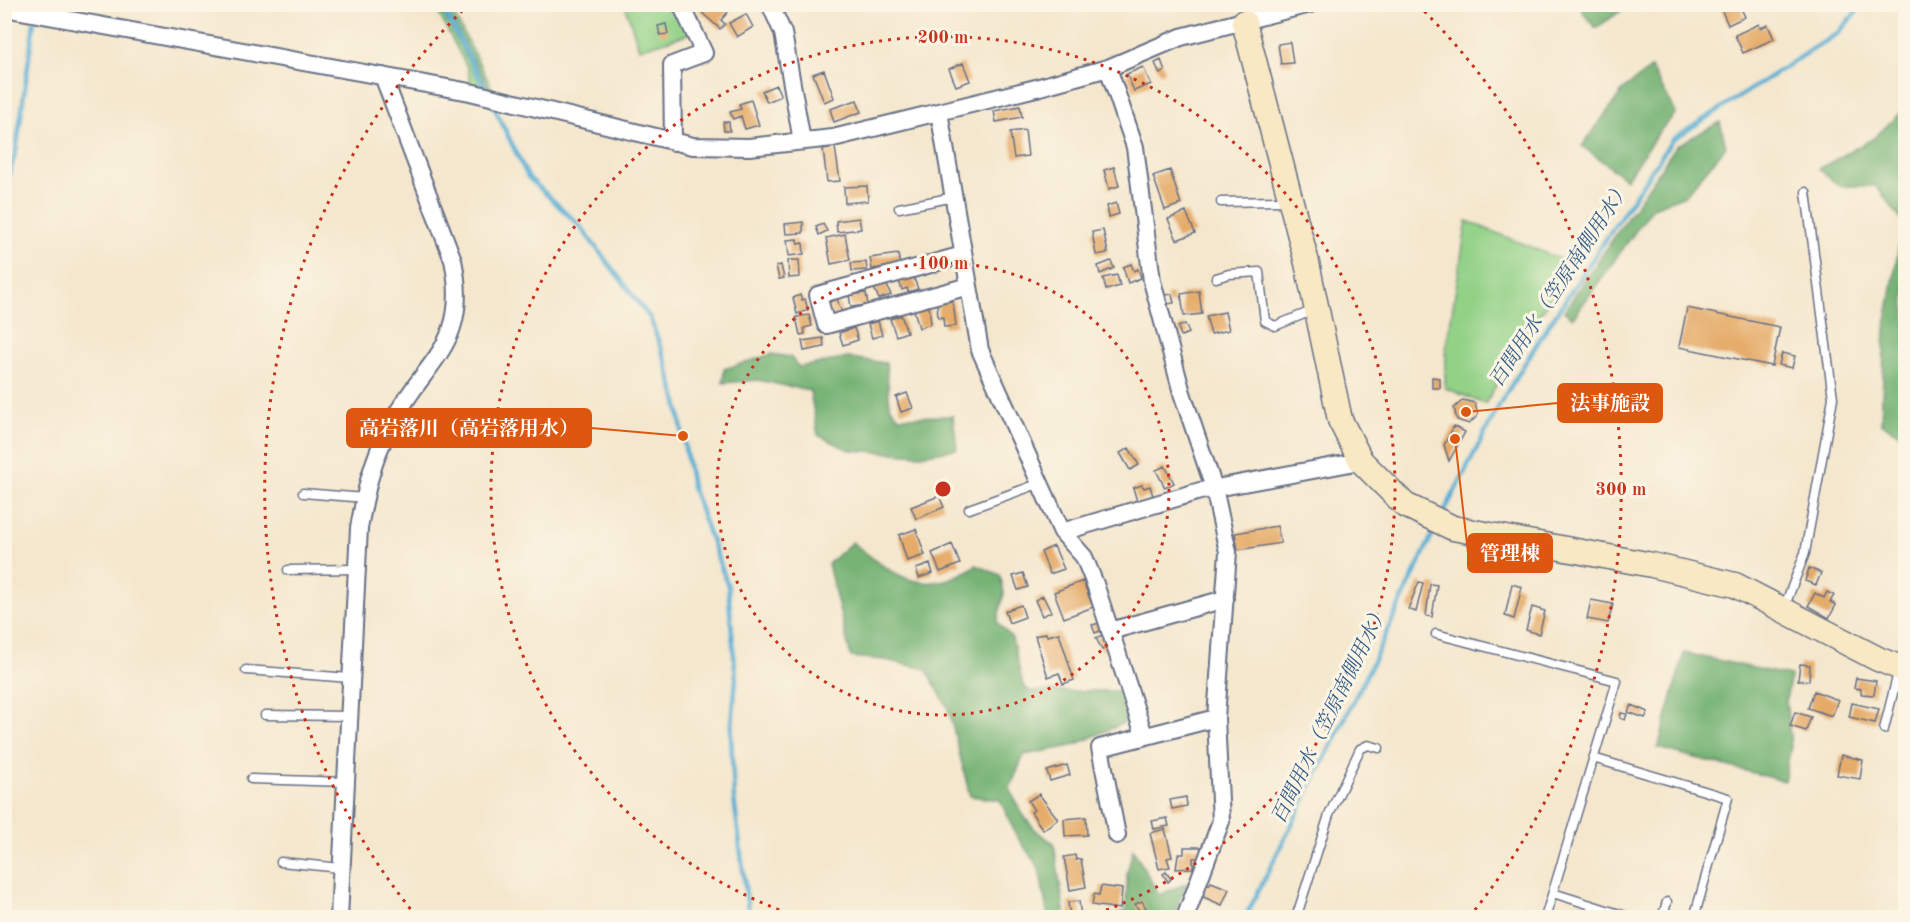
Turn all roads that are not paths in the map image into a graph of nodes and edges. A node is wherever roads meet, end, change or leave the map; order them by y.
1 (681, 4) edge
2 (770, 4) edge
3 (1310, 4) edge
4 (4, 8) edge
5 (42, 9) edge
6 (1244, 22) junction
7 (1108, 68) junction
8 (383, 76) junction
9 (939, 112) junction
10 (802, 141) junction
11 (673, 142) junction
12 (1806, 192) dead end
13 (954, 197) junction
14 (1291, 201) junction
15 (1221, 202) dead end
16 (899, 208) dead end
17 (963, 255) junction
18 (1216, 278) dead end
19 (969, 286) junction
20 (1317, 309) junction
21 (1361, 460) junction
22 (1038, 484) junction
23 (1214, 488) junction
24 (303, 493) dead end
25 (365, 498) junction
26 (969, 509) dead end
27 (1062, 532) junction
28 (357, 569) junction
29 (288, 570) dead end
30 (1225, 598) junction
31 (1784, 609) junction
32 (1110, 631) junction
33 (1436, 634) dead end
34 (1902, 669) edge
35 (246, 670) dead end
36 (350, 678) junction
37 (265, 715) dead end
38 (348, 716) junction
39 (1216, 718) junction
40 (1884, 729) dead end
41 (1144, 735) junction
42 (1379, 747) dead end
43 (1593, 758) junction
44 (251, 779) dead end
45 (345, 782) junction
46 (1118, 835) dead end
47 (281, 862) dead end
48 (341, 868) junction
49 (1552, 893) junction
50 (1666, 902) dead end
51 (339, 918) edge
52 (1185, 918) edge
53 (1296, 918) edge
54 (1545, 918) edge
55 (1632, 918) edge
56 (1662, 918) edge
57 (1694, 918) edge

1 - 11 street
2 - 10 street
3 - 6 street
4 - 5 street
5 - 8 street
6 - 7 street
6 - 14 street
7 - 9 street
7 - 23 street
8 - 11 street
8 - 25 street
9 - 10 street
9 - 13 street
10 - 11 street
12 - 31 lane
13 - 16 lane
13 - 17 street
14 - 15 lane
14 - 20 street
17 - 19 street
17 - 19 street
18 - 20 lane
19 - 22 street
20 - 21 street
21 - 23 street
21 - 31 street
22 - 26 lane
22 - 27 street
23 - 27 street
23 - 30 street
24 - 25 lane
25 - 28 street
27 - 32 street
28 - 29 lane
28 - 36 street
30 - 32 street
30 - 39 street
31 - 34 street
32 - 41 street
33 - 43 lane
34 - 40 lane
35 - 36 lane
36 - 38 street
37 - 38 lane
38 - 45 street
39 - 41 street
39 - 52 street
41 - 46 street
42 - 53 lane
43 - 49 lane
43 - 57 lane
44 - 45 lane
45 - 48 street
47 - 48 lane
48 - 51 street
49 - 54 lane
49 - 55 lane
50 - 56 lane

